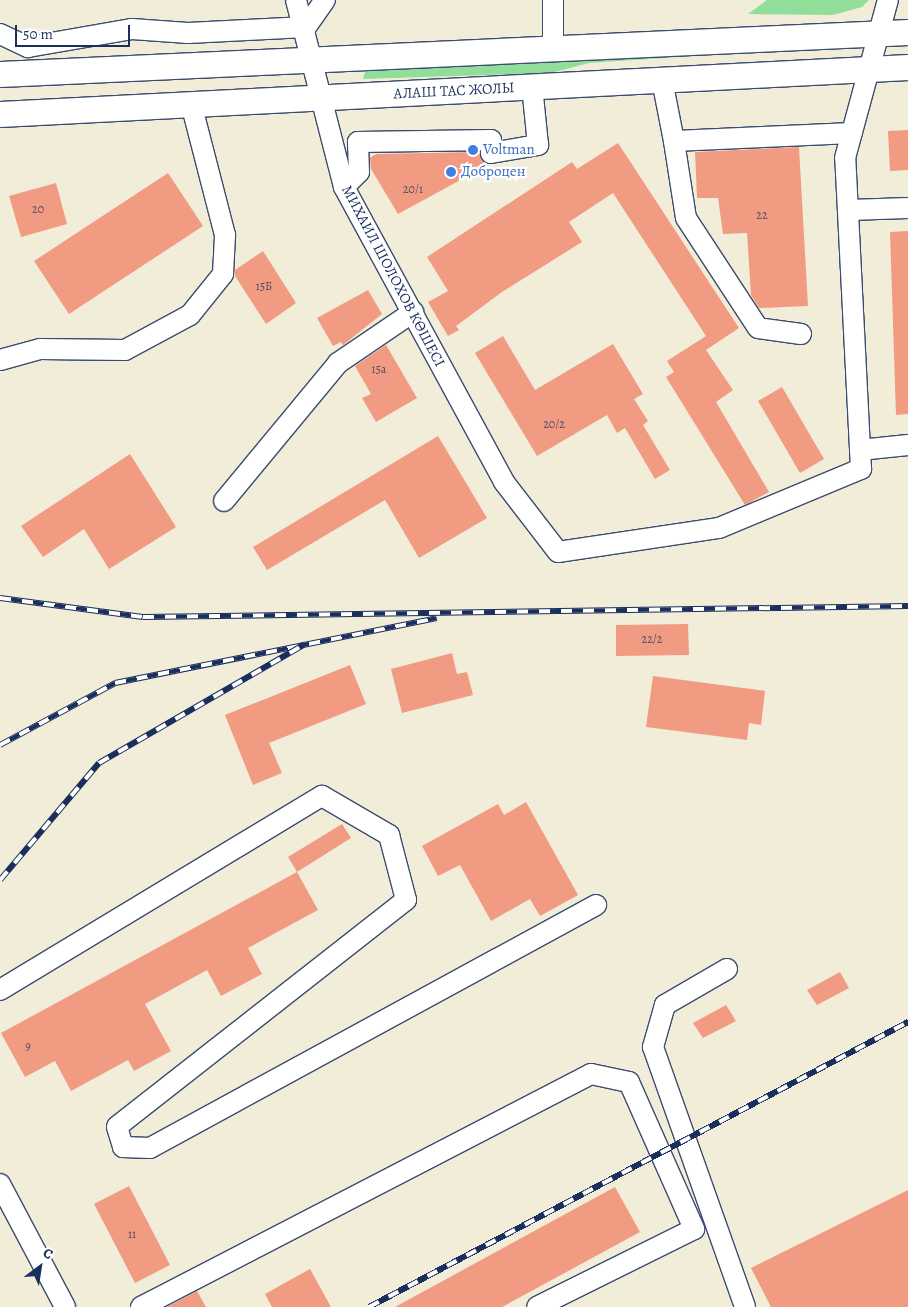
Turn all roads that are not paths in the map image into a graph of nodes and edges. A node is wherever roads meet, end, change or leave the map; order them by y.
1 (296, 0) edge
2 (325, 0) edge
3 (553, 0) edge
4 (888, 0) edge
5 (306, 27) junction
6 (908, 32) edge
7 (880, 33) junction
8 (0, 34) edge
9 (553, 48) junction
10 (315, 60) junction
11 (908, 67) edge
12 (870, 69) junction
13 (0, 74) edge
14 (662, 80) junction
15 (532, 86) junction
16 (322, 99) junction
17 (191, 104) junction
18 (0, 114) edge
19 (852, 133) junction
20 (674, 141) junction
21 (344, 188) junction
22 (908, 208) edge
23 (849, 210) junction
24 (413, 312) junction
25 (801, 334) dead end
26 (0, 360) edge
27 (908, 445) edge
28 (860, 450) junction
29 (224, 501) dead end
30 (596, 905) dead end
31 (727, 969) dead end
32 (0, 990) edge
33 (0, 1184) edge
34 (65, 1307) edge
35 (141, 1307) edge
36 (537, 1307) edge
37 (745, 1307) edge

1 - 5 street, МИХАИЛ ШОЛОХОВ КӨШЕСІ
2 - 5 street
3 - 9 street
4 - 7 street
5 - 8 street
5 - 10 street, МИХАИЛ ШОЛОХОВ КӨШЕСІ
6 - 7 main road
7 - 9 main road
7 - 12 street
9 - 10 main road
10 - 13 main road
10 - 16 street, МИХАИЛ ШОЛОХОВ КӨШЕСІ
11 - 12 main road, АЛАШ ТАС ЖОЛЫ
12 - 14 main road, АЛАШ ТАС ЖОЛЫ
12 - 19 street
14 - 15 main road, АЛАШ ТАС ЖОЛЫ
14 - 20 street
15 - 16 main road, АЛАШ ТАС ЖОЛЫ
15 - 21 street
16 - 17 main road, АЛАШ ТАС ЖОЛЫ
16 - 21 street, МИХАИЛ ШОЛОХОВ КӨШЕСІ
17 - 18 main road, АЛАШ ТАС ЖОЛЫ
17 - 26 street
19 - 20 street
19 - 23 street
20 - 25 street
21 - 24 street, МИХАИЛ ШОЛОХОВ КӨШЕСІ
22 - 23 street
23 - 28 street
24 - 28 street, МИХАИЛ ШОЛОХОВ КӨШЕСІ
24 - 29 street
27 - 28 street
30 - 32 street
31 - 37 street
33 - 34 street
35 - 36 street

